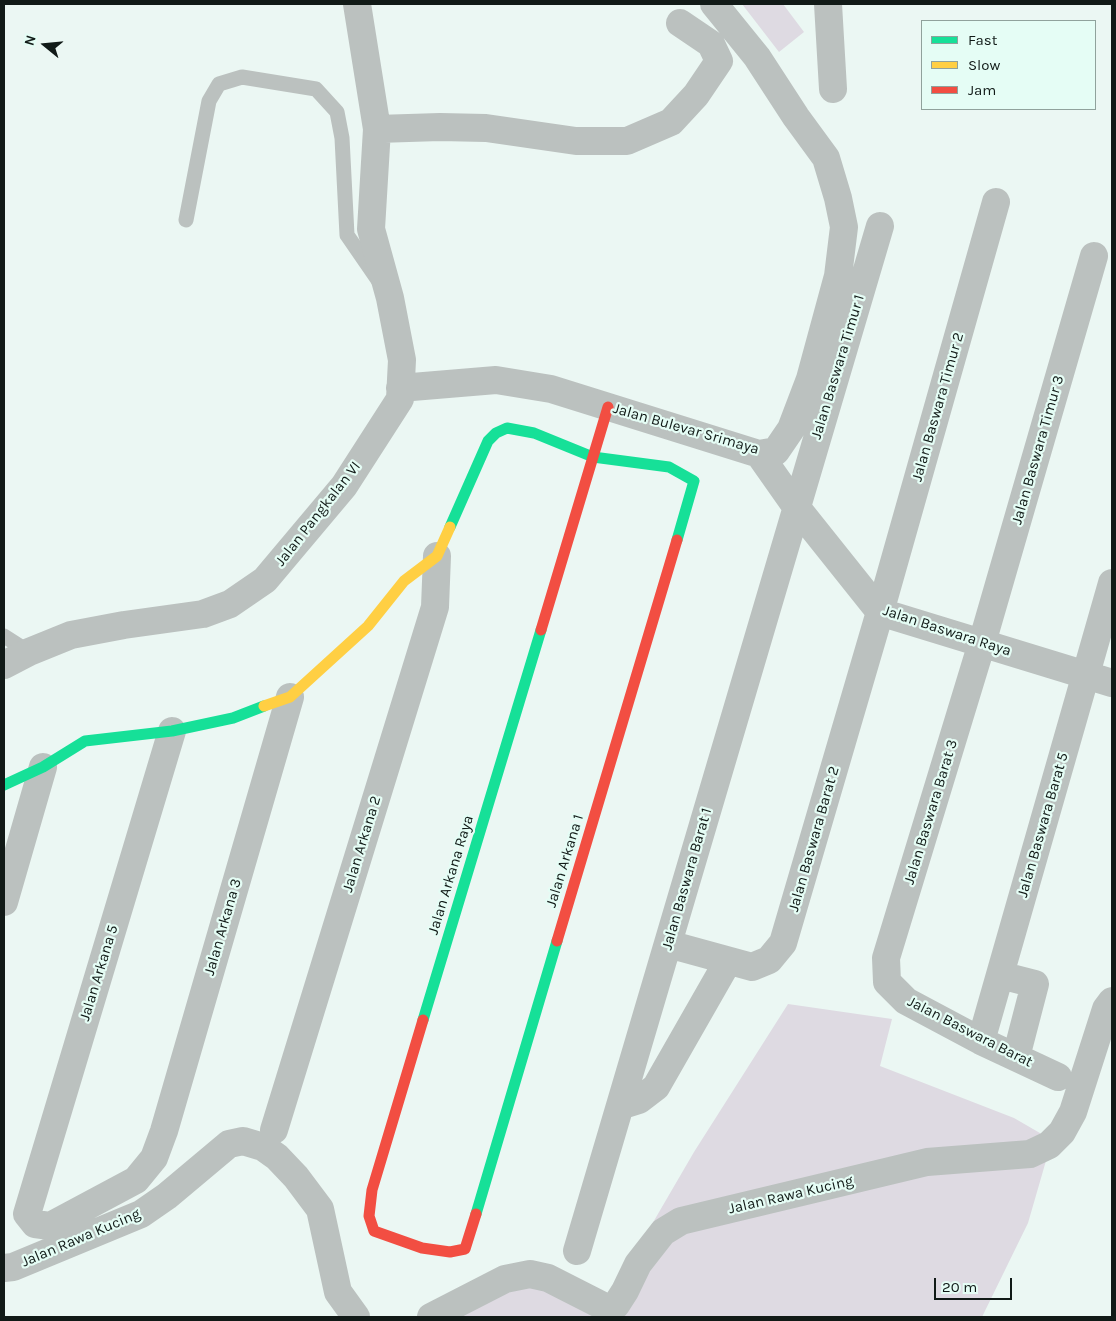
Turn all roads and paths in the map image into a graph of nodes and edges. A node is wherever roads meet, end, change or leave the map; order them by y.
1 (357, 4) edge
2 (714, 4) edge
3 (828, 4) edge
4 (680, 23) dead end
5 (833, 88) dead end
6 (377, 129) junction
7 (996, 202) dead end
8 (186, 220) dead end
9 (880, 226) dead end
10 (1094, 256) dead end
11 (390, 298) junction
12 (400, 388) junction
13 (608, 407) junction
14 (759, 454) junction
15 (593, 457) junction
16 (797, 508) junction
17 (437, 556) junction
18 (1112, 584) edge
19 (880, 612) junction
20 (4, 636) edge
21 (982, 643) junction
22 (29, 652) junction
23 (4, 665) edge
24 (1086, 675) junction
25 (1112, 683) edge
26 (290, 697) junction
27 (172, 731) junction
28 (43, 767) junction
29 (4, 785) edge
30 (4, 902) edge
31 (668, 944) junction
32 (728, 961) junction
33 (1000, 975) junction
34 (887, 982) joint
35 (1112, 1001) edge
36 (981, 1040) junction
37 (1016, 1056) junction
38 (1058, 1077) dead end
39 (620, 1106) junction
40 (274, 1130) dead end
41 (27, 1214) joint
42 (465, 1249) joint
43 (578, 1251) dead end
44 (4, 1268) edge
45 (356, 1317) edge
46 (431, 1317) edge

1 - 6 street, Jalan Pangkalan VI
2 - 14 street, Jalan Bulevar Srimaya
3 - 5 street
4 - 6 street
6 - 11 street, Jalan Pangkalan VI
7 - 19 street, Jalan Baswara Timur 2
8 - 11 lane
9 - 16 street, Jalan Baswara Timur 1
10 - 21 street, Jalan Baswara Timur 3
11 - 12 street, Jalan Pangkalan VI
12 - 13 street, Jalan Bulevar Srimaya
12 - 22 street, Jalan Pangkalan VI
13 - 14 street, Jalan Bulevar Srimaya
13 - 15 street, Jalan Arkana Raya
14 - 16 street, Jalan Baswara Raya
15 - 17 street
15 - 42 street, Jalan Arkana Raya
15 - 42 street, Jalan Arkana 1
16 - 19 street, Jalan Baswara Raya
16 - 31 street, Jalan Baswara Barat 1
17 - 26 street
17 - 40 street, Jalan Arkana 2
18 - 24 street, Jalan Baswara Barat 5
19 - 21 street, Jalan Baswara Raya
19 - 32 street, Jalan Baswara Barat 2
20 - 22 lane
21 - 24 street, Jalan Baswara Raya
21 - 34 street, Jalan Baswara Barat 3
22 - 23 street, Jalan Pangkalan VI
24 - 25 street, Jalan Baswara Raya
24 - 33 street, Jalan Baswara Barat 5
26 - 27 street
26 - 41 street, Jalan Arkana 3
27 - 28 street
27 - 41 street, Jalan Arkana 5
28 - 29 street
28 - 30 street
31 - 32 street, Jalan Baswara Barat 2
31 - 39 street, Jalan Baswara Barat 1
32 - 39 street
33 - 36 street, Jalan Baswara Barat 5
33 - 37 street
34 - 36 street, Jalan Baswara Barat
35 - 46 street, Jalan Rawa Kucing
36 - 37 street, Jalan Baswara Barat
37 - 38 street, Jalan Baswara Barat
39 - 43 street, Jalan Baswara Barat 1
44 - 45 street, Jalan Rawa Kucing

